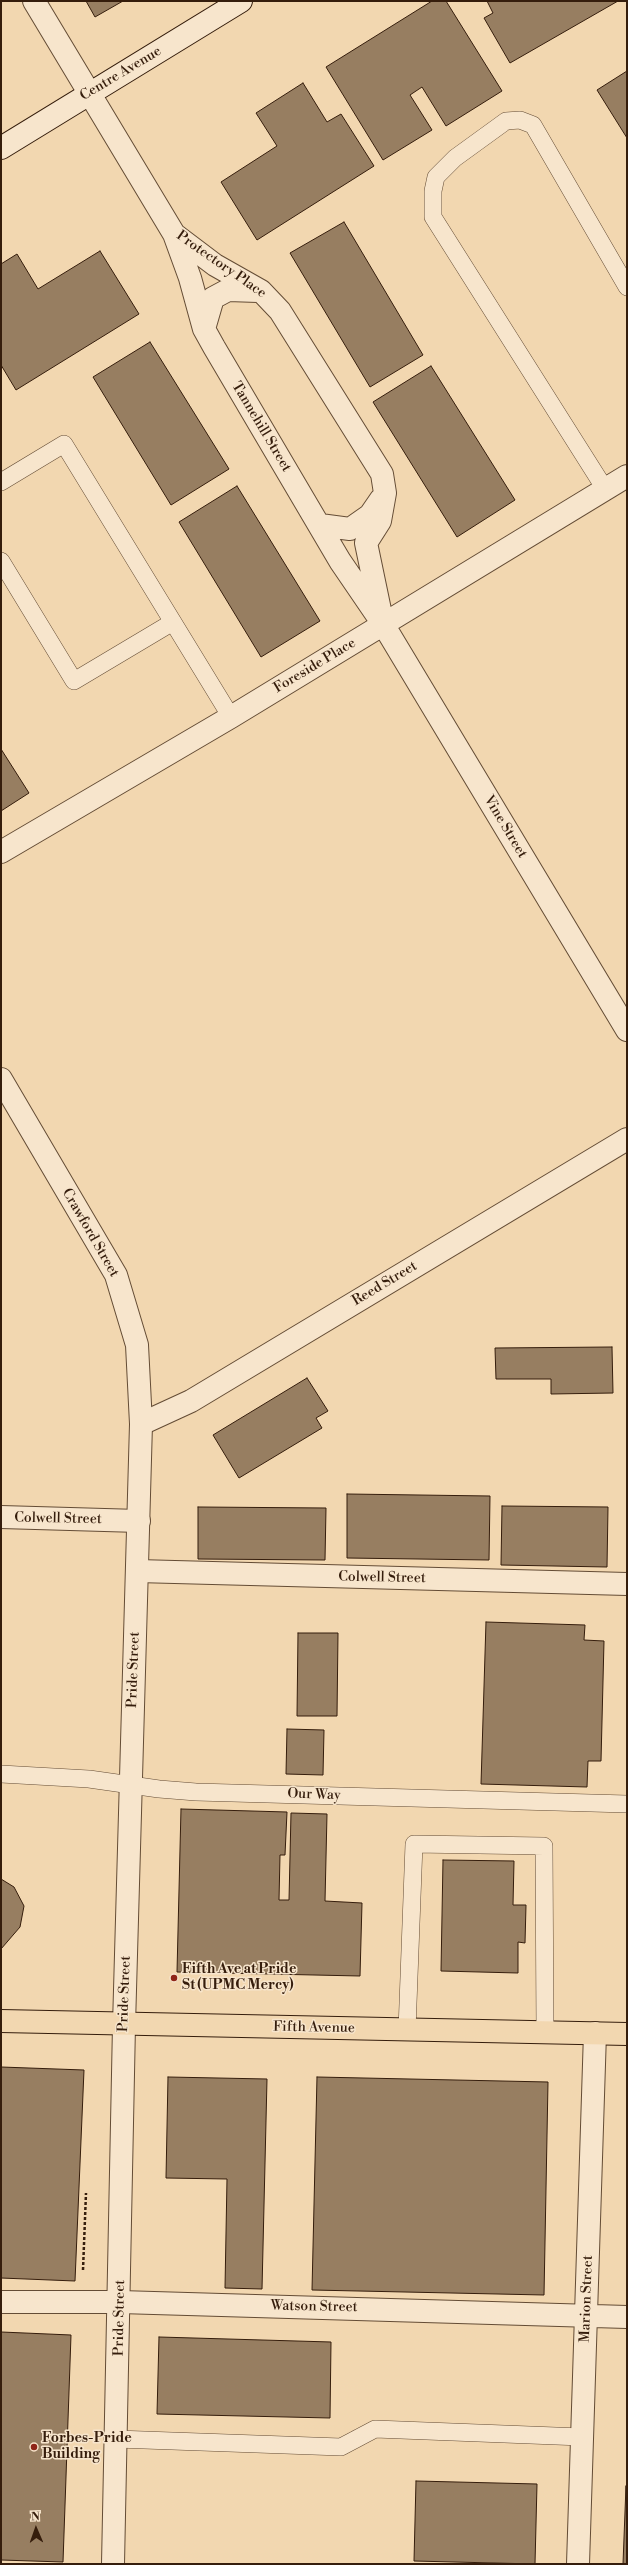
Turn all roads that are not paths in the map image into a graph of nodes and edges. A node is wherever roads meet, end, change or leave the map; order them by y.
1 (34, 1) edge
2 (241, 1) edge
3 (89, 93) junction
4 (1, 148) edge
5 (174, 234) junction
6 (627, 287) edge
7 (261, 291) junction
8 (204, 329) junction
9 (627, 476) edge
10 (1, 482) edge
11 (605, 489) junction
12 (386, 493) junction
13 (320, 525) junction
14 (1, 561) edge
15 (173, 622) junction
16 (383, 624) junction
17 (231, 717) junction
18 (1, 852) edge
19 (627, 1030) edge
20 (1, 1079) edge
21 (627, 1139) edge
22 (141, 1424) junction
23 (1, 1518) edge
24 (139, 1521) junction
25 (137, 1571) junction
26 (627, 1584) edge
27 (1, 1774) edge
28 (131, 1785) junction
29 (627, 1804) edge
30 (1, 2021) edge
31 (124, 2025) junction
32 (407, 2030) junction
33 (545, 2032) junction
34 (595, 2033) junction
35 (627, 2034) edge
36 (1, 2302) edge
37 (120, 2302) junction
38 (586, 2314) junction
39 (627, 2317) edge
40 (582, 2437) junction
41 (116, 2439) junction
42 (113, 2564) edge
43 (578, 2564) edge

1 - 3 street, Protectory Place
2 - 3 street, Centre Avenue
3 - 4 street, Centre Avenue
3 - 5 street, Protectory Place
5 - 7 street, Protectory Place
5 - 8 street, Tannehill Street
6 - 11 lane
7 - 8 street
7 - 12 street, Protectory Place
8 - 13 street, Tannehill Street
9 - 11 street, Foreside Place
10 - 15 lane
11 - 16 street, Foreside Place
12 - 13 street
12 - 16 street, Protectory Place
13 - 16 street, Tannehill Street
14 - 15 lane
15 - 17 lane
16 - 17 street, Foreside Place
16 - 19 street, Vine Street
17 - 18 street, Foreside Place
20 - 22 street, Crawford Street
21 - 22 street, Reed Street
22 - 24 street, Pride Street
23 - 24 street, Colwell Street
24 - 25 street, Pride Street
25 - 26 street, Colwell Street
25 - 28 street, Pride Street
27 - 28 lane, Our Way
28 - 29 lane, Our Way
28 - 31 street, Pride Street
30 - 31 main road, Fifth Avenue
31 - 32 main road, Fifth Avenue
31 - 37 street, Pride Street
32 - 33 main road, Fifth Avenue
32 - 33 lane
33 - 34 main road, Fifth Avenue
34 - 35 main road, Fifth Avenue
34 - 38 street, Marion Street
36 - 37 street, Watson Street
37 - 38 street, Watson Street
37 - 41 street, Pride Street
38 - 39 street, Watson Street
38 - 40 street, Marion Street
40 - 41 lane
40 - 43 street, Marion Street
41 - 42 street, Pride Street

